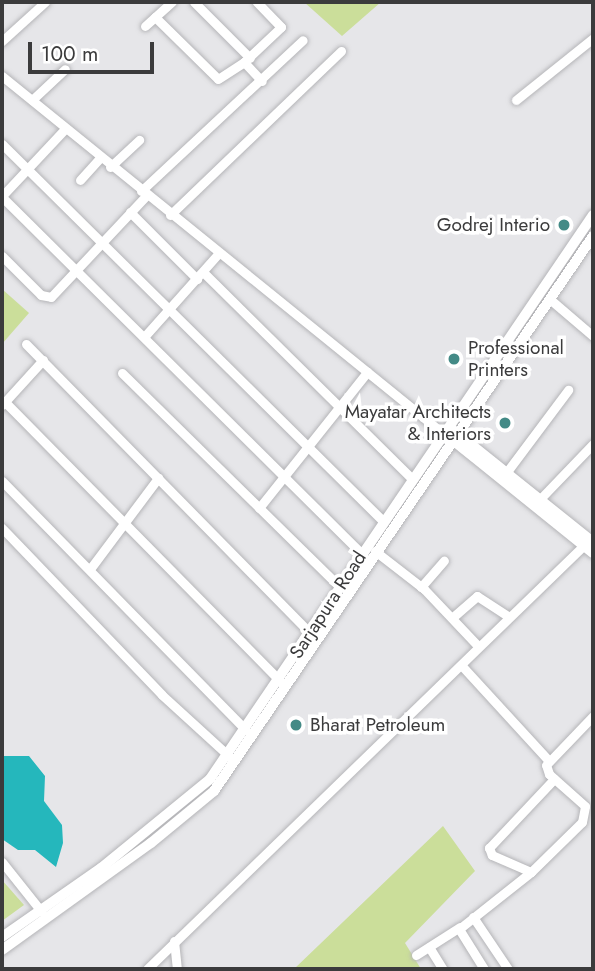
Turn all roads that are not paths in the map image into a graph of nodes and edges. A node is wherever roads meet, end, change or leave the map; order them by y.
1 (45, 2) edge
2 (172, 2) edge
3 (194, 2) edge
4 (257, 2) edge
5 (155, 17) junction
6 (145, 26) dead end
7 (593, 38) edge
8 (303, 40) dead end
9 (2, 41) edge
10 (341, 51) dead end
11 (247, 60) junction
12 (65, 69) dead end
13 (2, 76) edge
14 (262, 81) junction
15 (32, 100) junction
16 (516, 100) dead end
17 (65, 129) junction
18 (139, 140) dead end
19 (2, 144) edge
20 (99, 159) junction
21 (110, 167) junction
22 (27, 168) junction
23 (80, 180) dead end
24 (144, 194) junction
25 (2, 197) edge
26 (130, 212) junction
27 (170, 215) junction
28 (593, 215) edge
29 (593, 236) edge
30 (101, 243) junction
31 (218, 254) junction
32 (2, 256) edge
33 (76, 270) junction
34 (200, 276) junction
35 (552, 301) junction
36 (171, 308) junction
37 (593, 336) edge
38 (144, 337) junction
39 (26, 344) dead end
40 (43, 360) junction
41 (367, 372) junction
42 (122, 373) dead end
43 (568, 390) dead end
44 (3, 404) edge
45 (338, 408) junction
46 (450, 433) junction
47 (593, 444) edge
48 (308, 445) junction
49 (506, 473) junction
50 (284, 475) junction
51 (158, 478) junction
52 (412, 479) junction
53 (2, 481) edge
54 (541, 498) junction
55 (259, 508) junction
56 (383, 521) junction
57 (126, 523) junction
58 (2, 528) edge
59 (589, 543) edge
60 (375, 551) junction
61 (361, 553) junction
62 (593, 553) edge
63 (444, 561) dead end
64 (90, 569) junction
65 (339, 586) junction
66 (421, 587) junction
67 (453, 617) junction
68 (509, 617) junction
69 (310, 633) junction
70 (478, 646) junction
71 (462, 666) junction
72 (283, 684) junction
73 (593, 716) edge
74 (246, 730) junction
75 (232, 759) junction
76 (548, 760) junction
77 (554, 779) junction
78 (2, 862) edge
79 (531, 872) junction
80 (41, 911) junction
81 (473, 917) junction
82 (460, 927) junction
83 (2, 937) edge
84 (174, 941) junction
85 (429, 947) junction
86 (2, 950) edge
87 (416, 955) dead end
88 (147, 969) edge
89 (177, 969) edge
90 (443, 969) edge
91 (484, 969) edge
92 (508, 969) edge

1 - 9 street
2 - 5 street
3 - 11 street
4 - 11 street
5 - 6 street
5 - 11 street
7 - 16 street
8 - 14 street
10 - 27 street
11 - 14 street
12 - 15 street
13 - 15 street
14 - 24 street
15 - 17 street
17 - 20 street
17 - 22 street
18 - 21 street
19 - 22 street
20 - 21 street
20 - 23 street
21 - 24 street
22 - 25 street
22 - 30 street
24 - 26 street
24 - 27 street
25 - 33 street
26 - 30 street
26 - 34 street
27 - 31 street
28 - 46 main road, Sarjapura Road
29 - 35 main road, Sarjapura Road
30 - 33 street
30 - 36 street
31 - 34 street
31 - 41 street
32 - 33 street
33 - 38 street
34 - 36 street
34 - 45 street
35 - 37 street
35 - 46 main road, Sarjapura Road
36 - 38 street
36 - 48 street
38 - 50 street
39 - 40 street
40 - 44 street
40 - 51 street
41 - 45 street
41 - 46 street
42 - 55 street
43 - 49 street
44 - 57 street
45 - 48 street
45 - 52 street
46 - 49 main road
46 - 52 main road, Sarjapura Road
46 - 59 main road
46 - 60 main road, Sarjapura Road
47 - 54 street
48 - 50 street
48 - 56 street
49 - 54 main road
50 - 55 street
50 - 61 street
51 - 57 street
51 - 69 street
52 - 56 main road, Sarjapura Road
53 - 64 street
54 - 59 main road
55 - 65 street
56 - 61 main road, Sarjapura Road
57 - 64 street
57 - 72 street
58 - 75 street
59 - 62 main road
59 - 68 street
60 - 66 street
60 - 72 main road, Sarjapura Road
61 - 65 main road, Sarjapura Road
63 - 66 street
64 - 74 street
65 - 69 main road, Sarjapura Road
66 - 67 street
67 - 68 street
67 - 70 street
68 - 70 street
69 - 72 main road, Sarjapura Road
70 - 71 street
71 - 76 street
71 - 84 street
72 - 74 main road, Sarjapura Road
72 - 75 main road, Sarjapura Road
73 - 76 street
74 - 75 main road, Sarjapura Road
75 - 80 main road, Sarjapura Road
75 - 86 main road, Sarjapura Road
76 - 77 street
77 - 79 street
77 - 79 street
78 - 80 street
79 - 81 street
80 - 83 main road, Sarjapura Road
81 - 82 street
81 - 92 street
82 - 85 street
82 - 91 street
84 - 88 street
84 - 89 street
85 - 87 street
85 - 90 street

